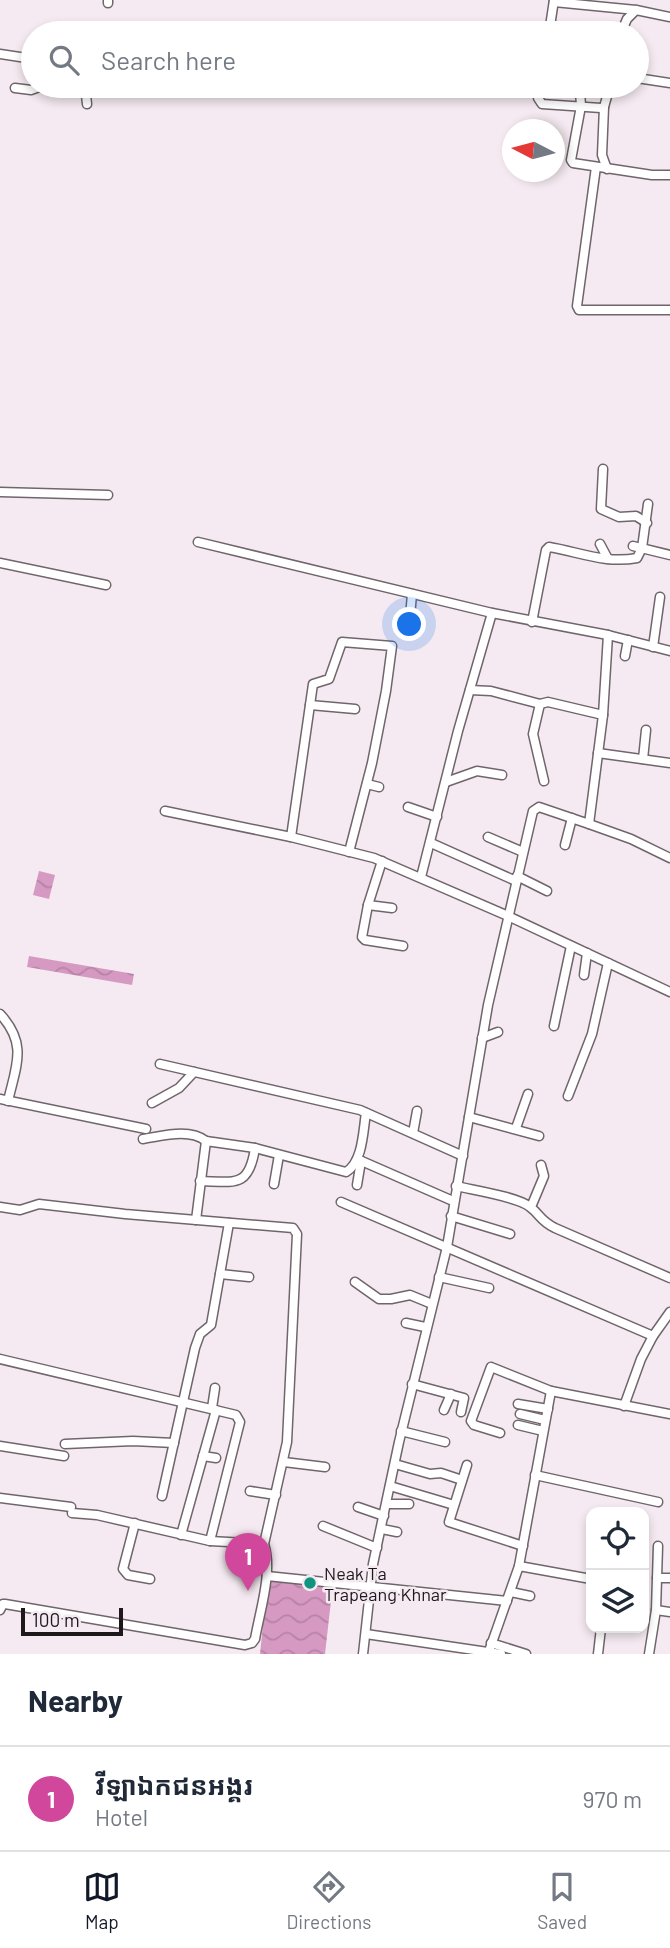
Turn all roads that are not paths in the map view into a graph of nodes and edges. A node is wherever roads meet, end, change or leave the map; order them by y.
1 (554, 1) edge
2 (636, 10) junction
3 (670, 17) edge
4 (551, 21) edge
5 (626, 21) edge
6 (0, 54) edge
7 (21, 57) edge
8 (649, 80) edge
9 (670, 83) edge
10 (15, 88) dead end
11 (21, 89) edge
12 (86, 98) edge
13 (538, 98) edge
14 (580, 98) edge
15 (607, 98) edge
16 (87, 104) dead end
17 (580, 106) junction
18 (604, 107) junction
19 (596, 167) junction
20 (607, 169) junction
21 (670, 175) edge
22 (670, 310) edge
23 (603, 470) dead end
24 (0, 492) edge
25 (107, 495) dead end
26 (648, 504) dead end
27 (647, 523) junction
28 (198, 542) dead end
29 (600, 544) dead end
30 (637, 547) junction
31 (670, 555) edge
32 (608, 559) junction
33 (0, 563) edge
34 (106, 585) dead end
35 (412, 594) junction
36 (660, 597) dead end
37 (492, 614) junction
38 (410, 617) dead end
39 (532, 622) junction
40 (608, 635) junction
41 (628, 640) junction
42 (653, 646) junction
43 (670, 651) edge
44 (625, 656) dead end
45 (470, 690) junction
46 (540, 704) junction
47 (310, 705) junction
48 (355, 709) dead end
49 (603, 715) junction
50 (646, 730) dead end
51 (535, 744) junction
52 (598, 752) junction
53 (530, 757) dead end
54 (643, 758) junction
55 (670, 763) edge
56 (502, 775) dead end
57 (544, 781) dead end
58 (446, 782) junction
59 (367, 784) junction
60 (379, 787) dead end
61 (408, 807) dead end
62 (165, 811) dead end
63 (437, 817) junction
64 (572, 818) junction
65 (589, 824) junction
66 (291, 837) junction
67 (488, 837) dead end
68 (430, 844) junction
69 (565, 845) dead end
70 (349, 852) junction
71 (523, 852) junction
72 (670, 858) edge
73 (382, 861) junction
74 (421, 877) junction
75 (517, 879) junction
76 (547, 891) dead end
77 (368, 905) junction
78 (392, 908) dead end
79 (508, 916) junction
80 (403, 946) dead end
81 (571, 946) junction
82 (587, 953) junction
83 (608, 963) junction
84 (584, 975) dead end
85 (670, 992) edge
86 (0, 1014) edge
87 (554, 1026) dead end
88 (498, 1032) dead end
89 (482, 1038) junction
90 (160, 1064) dead end
91 (194, 1072) junction
92 (528, 1094) dead end
93 (568, 1096) dead end
94 (4, 1100) edge
95 (152, 1103) dead end
96 (416, 1111) dead end
97 (366, 1113) junction
98 (469, 1117) junction
99 (516, 1128) junction
100 (146, 1129) dead end
101 (413, 1133) junction
102 (539, 1136) dead end
103 (144, 1139) dead end
104 (206, 1141) junction
105 (255, 1148) junction
106 (279, 1155) junction
107 (463, 1156) junction
108 (359, 1160) junction
109 (541, 1165) dead end
110 (200, 1181) junction
111 (274, 1185) dead end
112 (357, 1185) dead end
113 (456, 1186) junction
114 (453, 1201) junction
115 (341, 1202) dead end
116 (0, 1207) edge
117 (531, 1207) junction
118 (451, 1216) junction
119 (196, 1220) junction
120 (229, 1223) junction
121 (510, 1234) dead end
122 (447, 1247) junction
123 (220, 1274) junction
124 (249, 1277) dead end
125 (439, 1278) junction
126 (670, 1278) edge
127 (355, 1282) dead end
128 (489, 1288) dead end
129 (432, 1304) junction
130 (670, 1311) edge
131 (406, 1323) dead end
132 (425, 1327) junction
133 (653, 1336) junction
134 (0, 1359) edge
135 (412, 1384) junction
136 (215, 1388) dead end
137 (551, 1391) junction
138 (451, 1394) junction
139 (184, 1402) junction
140 (624, 1406) junction
141 (214, 1409) junction
142 (548, 1409) junction
143 (444, 1410) dead end
144 (461, 1412) dead end
145 (670, 1414) edge
146 (545, 1420) junction
147 (518, 1425) dead end
148 (401, 1431) junction
149 (543, 1432) junction
150 (500, 1433) dead end
151 (445, 1442) dead end
152 (174, 1443) junction
153 (65, 1444) dead end
154 (0, 1446) edge
155 (64, 1456) dead end
156 (203, 1456) junction
157 (216, 1458) dead end
158 (284, 1462) junction
159 (395, 1464) junction
160 (467, 1465) dead end
161 (325, 1467) dead end
162 (536, 1475) junction
163 (461, 1480) junction
164 (390, 1486) junction
165 (250, 1491) dead end
166 (276, 1495) junction
167 (162, 1496) dead end
168 (0, 1499) edge
169 (658, 1502) dead end
170 (387, 1504) junction
171 (409, 1504) dead end
172 (454, 1505) junction
173 (358, 1507) dead end
174 (384, 1516) junction
175 (135, 1523) junction
176 (323, 1526) dead end
177 (382, 1529) junction
178 (397, 1532) dead end
179 (181, 1535) junction
180 (210, 1541) junction
181 (264, 1544) junction
182 (523, 1546) junction
183 (658, 1546) dead end
184 (377, 1548) junction
185 (519, 1566) junction
186 (267, 1576) junction
187 (670, 1577) edge
188 (586, 1578) edge
189 (657, 1578) junction
190 (150, 1579) dead end
191 (371, 1587) junction
192 (509, 1596) junction
193 (530, 1596) dead end
194 (0, 1610) edge
195 (656, 1610) junction
196 (670, 1612) edge
197 (600, 1633) edge
198 (366, 1634) junction
199 (489, 1649) edge
200 (363, 1654) edge
201 (501, 1654) edge
202 (526, 1654) edge
203 (598, 1654) edge
204 (649, 1654) edge

1 - 2 street
1 - 4 street
2 - 3 street
2 - 5 street
6 - 7 street
8 - 9 street
10 - 11 street
12 - 16 street
13 - 17 street
14 - 17 street
15 - 18 street
17 - 18 street
17 - 19 street
18 - 20 street
19 - 20 street
19 - 22 street
20 - 21 street
23 - 27 street
24 - 25 street
26 - 27 street
27 - 30 street
28 - 35 street
29 - 32 street
30 - 31 street
30 - 32 street
32 - 39 street
33 - 34 street
35 - 37 street
35 - 38 street
36 - 42 street
37 - 39 street
37 - 45 street
39 - 40 street
40 - 41 street
40 - 49 street
41 - 42 street
41 - 44 street
42 - 43 street
45 - 46 street
45 - 58 street
46 - 49 street
46 - 51 street
47 - 48 street
47 - 59 street
47 - 66 street
49 - 52 street
50 - 54 street
51 - 53 street
51 - 57 street
52 - 54 street
52 - 65 street
54 - 55 street
56 - 58 street
58 - 63 street
59 - 60 street
59 - 70 street
61 - 63 street
62 - 66 street
63 - 68 street
64 - 65 street
64 - 69 street
64 - 71 street
65 - 72 street
66 - 70 street
67 - 71 street
68 - 74 street
68 - 75 street
70 - 73 street
71 - 75 street
73 - 74 street
73 - 77 street
74 - 79 street
75 - 76 street
75 - 79 street
77 - 78 street
77 - 80 street
79 - 81 street
79 - 89 street
81 - 82 street
81 - 87 street
82 - 83 street
82 - 84 street
83 - 85 street
83 - 93 street
86 - 94 street
88 - 89 street
89 - 98 street
90 - 91 street
91 - 95 street
91 - 97 street
92 - 99 street
94 - 100 street
96 - 101 street
97 - 101 street
97 - 108 street
98 - 99 street
98 - 107 street
99 - 102 street
101 - 107 street
103 - 104 street
104 - 105 street
104 - 110 street
105 - 106 street
105 - 110 street
106 - 108 street
106 - 111 street
107 - 113 street
108 - 112 street
108 - 114 street
109 - 117 street
110 - 119 street
113 - 114 street
113 - 117 street
114 - 118 street
115 - 122 street
116 - 119 street
117 - 126 street
118 - 121 street
118 - 122 street
119 - 120 street
120 - 123 street
120 - 158 street
122 - 125 street
122 - 133 street
123 - 124 street
123 - 139 street
125 - 128 street
125 - 129 street
127 - 129 street
129 - 132 street
130 - 133 street
131 - 132 street
132 - 135 street
133 - 140 street
134 - 139 street
135 - 138 street
135 - 148 street
136 - 141 street
137 - 140 street
137 - 142 street
137 - 150 street
138 - 143 street
138 - 144 street
139 - 141 street
139 - 152 street
140 - 145 street
141 - 156 street
141 - 180 street
142 - 146 street
142 - 146 street
146 - 149 street
147 - 149 street
148 - 151 street
148 - 159 street
149 - 162 street
152 - 153 street
152 - 167 street
154 - 155 street
156 - 157 street
156 - 179 street
158 - 161 street
158 - 166 street
159 - 163 street
159 - 164 street
160 - 163 street
162 - 169 street
162 - 182 street
163 - 172 street
164 - 170 street
164 - 172 street
165 - 166 street
166 - 181 street
168 - 175 street
170 - 171 street
170 - 174 street
172 - 182 street
173 - 174 street
174 - 177 street
175 - 179 street
175 - 190 street
176 - 184 street
177 - 178 street
177 - 184 street
179 - 180 street
180 - 181 street
181 - 186 street
182 - 185 street
183 - 189 street
184 - 191 street
185 - 188 street
185 - 192 street
186 - 191 street
186 - 194 street
187 - 189 street
189 - 195 street
191 - 192 street
191 - 198 street
192 - 193 street
192 - 199 street
195 - 196 street
195 - 204 street
197 - 203 street
198 - 199 street
198 - 200 street
199 - 201 street
199 - 202 street

